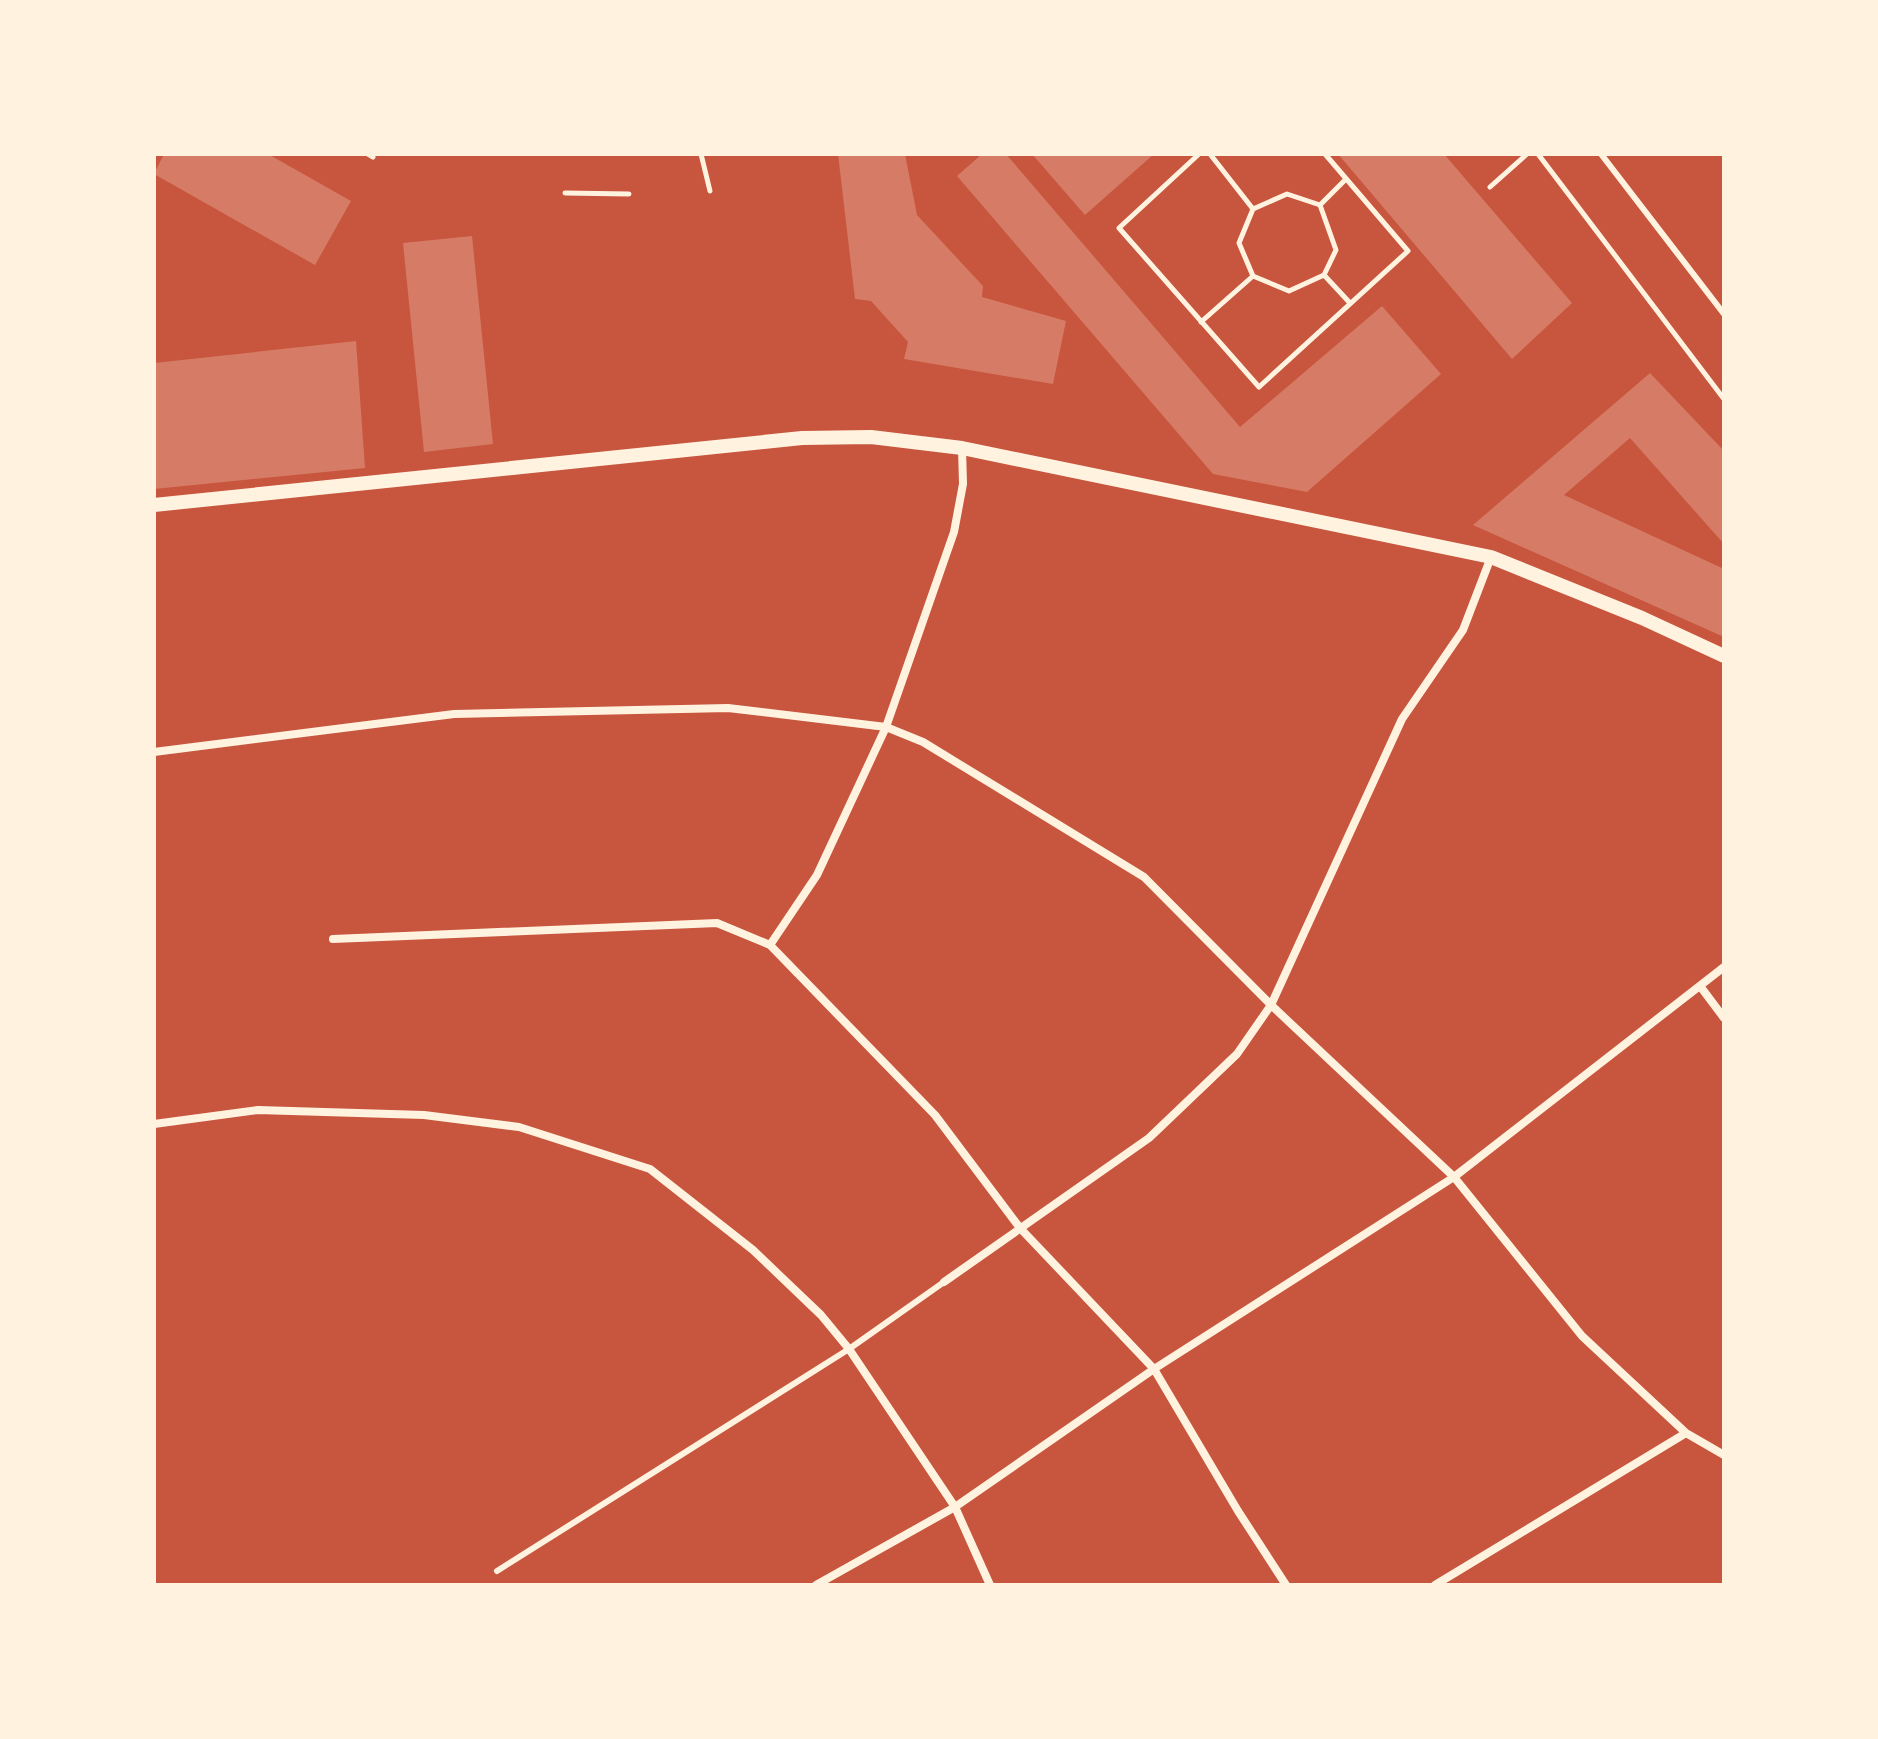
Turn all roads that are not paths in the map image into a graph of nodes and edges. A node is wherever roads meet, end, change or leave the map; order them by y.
1 (1601, 154) edge
2 (1724, 314) edge
3 (962, 448) junction
4 (154, 505) edge
5 (1491, 557) junction
6 (1724, 656) edge
7 (886, 727) junction
8 (154, 752) edge
9 (333, 939) dead end
10 (770, 945) junction
11 (1724, 967) edge
12 (1700, 986) junction
13 (1271, 1005) junction
14 (1724, 1018) edge
15 (154, 1124) edge
16 (1454, 1177) junction
17 (1020, 1228) junction
18 (944, 1282) joint
19 (849, 1349) junction
20 (1154, 1369) junction
21 (1686, 1433) junction
22 (1724, 1455) edge
23 (955, 1507) junction
24 (497, 1571) dead end
25 (816, 1585) edge
26 (990, 1585) edge
27 (1286, 1585) edge
28 (1435, 1585) edge

1 - 2 lane
3 - 4 street
3 - 5 street
3 - 7 street
5 - 6 street
5 - 13 street
7 - 8 street
7 - 10 street
7 - 13 street
9 - 10 street
10 - 17 street
11 - 12 street
12 - 14 street
12 - 16 street
13 - 16 street
13 - 17 street
15 - 19 street
16 - 20 street
16 - 21 street
17 - 18 street
17 - 20 street
18 - 19 lane
19 - 23 street
19 - 24 lane
20 - 23 street
20 - 27 street
21 - 22 street
21 - 28 street
23 - 25 street
23 - 26 street

